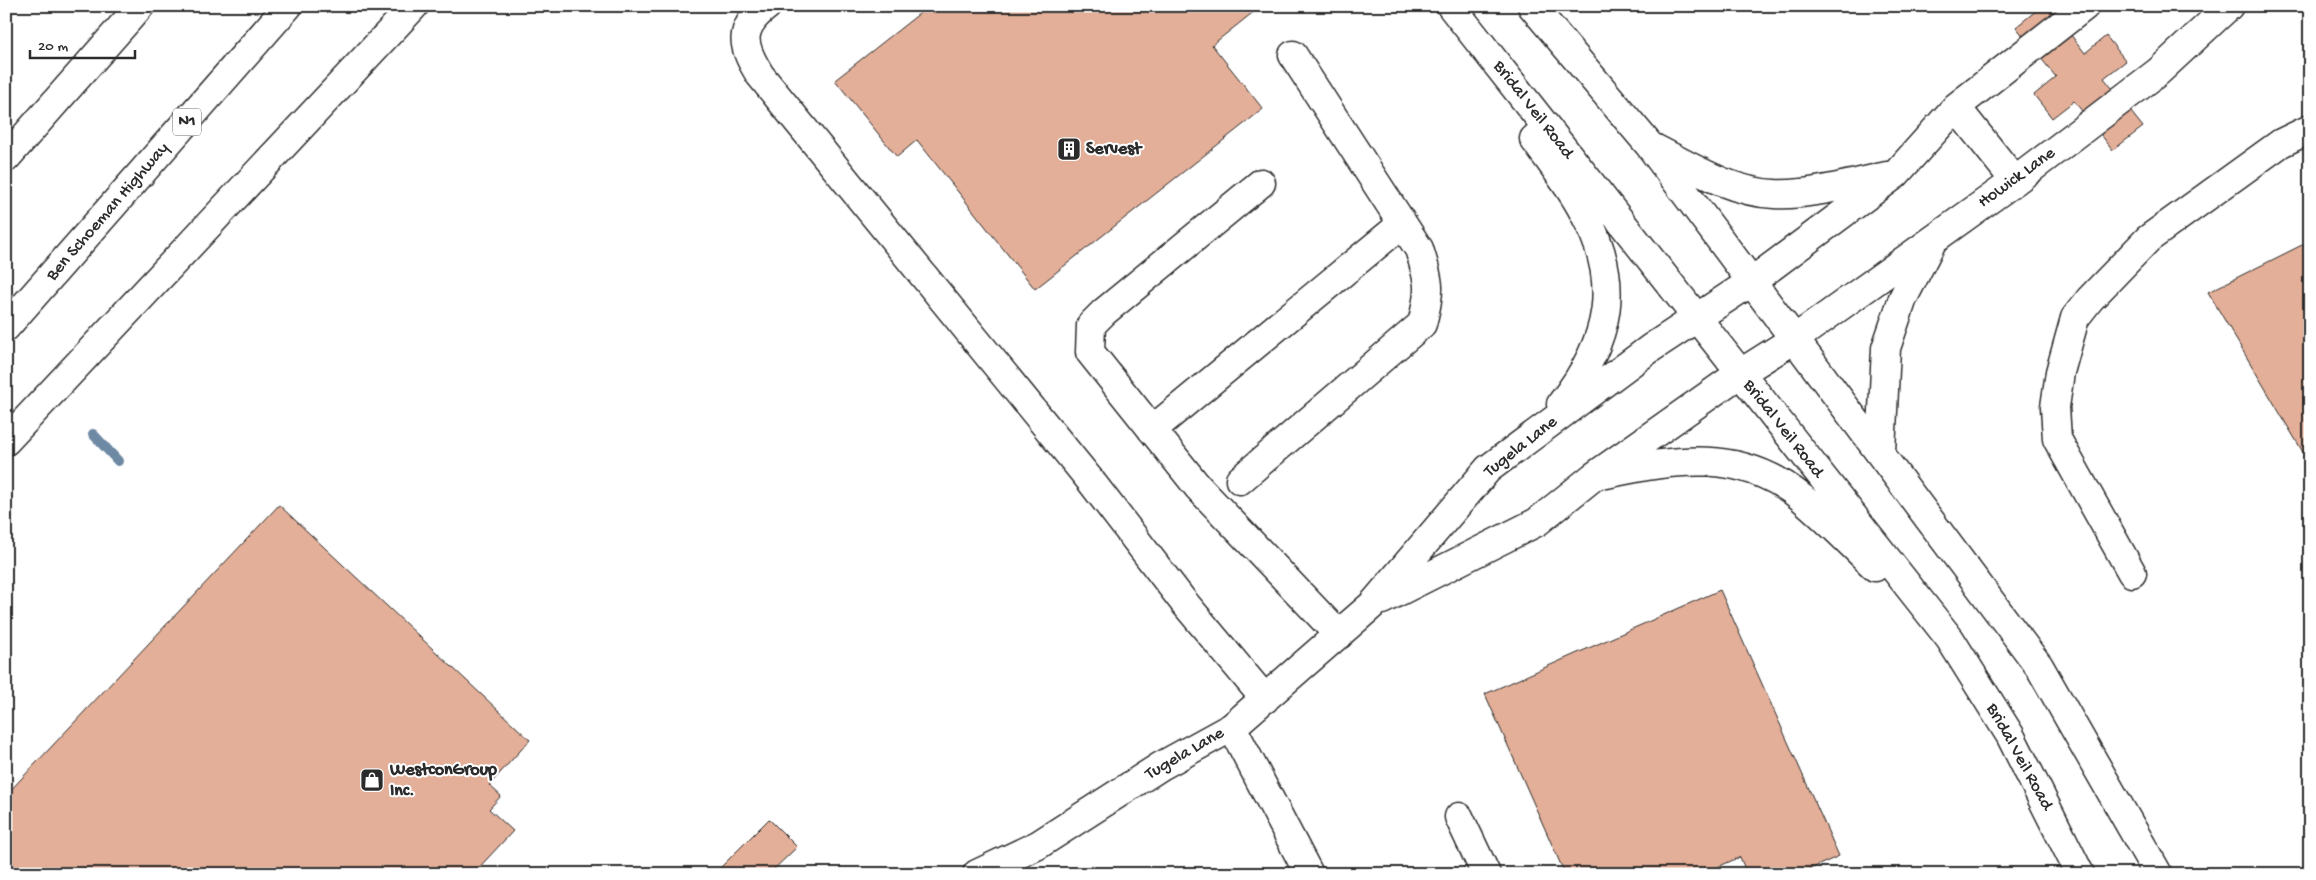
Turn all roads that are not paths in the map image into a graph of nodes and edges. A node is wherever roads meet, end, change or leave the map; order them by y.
1 (288, 6) edge
2 (414, 6) edge
3 (767, 6) edge
4 (1442, 6) edge
5 (1451, 6) edge
6 (1532, 6) edge
7 (2085, 6) edge
8 (2229, 6) edge
9 (132, 11) edge
10 (1294, 55) dead end
11 (1956, 107) junction
12 (2310, 129) edge
13 (1650, 146) junction
14 (6, 158) edge
15 (1896, 174) junction
16 (2015, 180) junction
17 (1261, 183) dead end
18 (1402, 224) junction
19 (1935, 236) junction
20 (1751, 282) junction
21 (1696, 317) junction
22 (6, 328) edge
23 (1796, 338) junction
24 (1739, 374) junction
25 (1542, 429) junction
26 (1152, 430) junction
27 (6, 441) edge
28 (1881, 452) junction
29 (1593, 477) junction
30 (1240, 480) dead end
31 (2132, 574) dead end
32 (1372, 605) junction
33 (1338, 634) junction
34 (1950, 639) junction
35 (1265, 699) junction
36 (1232, 727) junction
37 (1459, 817) dead end
38 (978, 874) edge
39 (1309, 874) edge
40 (1486, 874) edge
41 (2080, 874) edge
42 (2158, 874) edge

1 - 22 main road, Ben Schoeman Highway / N1
2 - 27 main road
3 - 35 main road
4 - 25 main road
5 - 21 main road, Bridal Veil Road
6 - 13 main road
7 - 11 main road
8 - 16 main road, Howick Lane
9 - 14 main road
10 - 18 main road
11 - 15 main road
11 - 16 main road
12 - 31 main road
13 - 15 main road
13 - 20 main road
15 - 20 main road
16 - 19 main road, Howick Lane
17 - 26 main road
18 - 26 main road
18 - 30 main road
19 - 23 main road, Howick Lane
19 - 28 main road
20 - 21 main road, Tugela Lane
20 - 23 main road
21 - 24 main road, Bridal Veil Road
21 - 25 main road, Tugela Lane
23 - 24 main road, Howick Lane
23 - 28 main road
24 - 29 main road, Tugela Lane
24 - 34 main road, Bridal Veil Road
25 - 32 main road, Tugela Lane
26 - 33 main road
28 - 42 main road
29 - 32 main road, Tugela Lane
29 - 34 main road
32 - 33 main road, Tugela Lane
33 - 35 main road, Tugela Lane
34 - 41 main road, Bridal Veil Road
35 - 36 main road, Tugela Lane
36 - 38 main road, Tugela Lane
36 - 39 main road
37 - 40 main road

